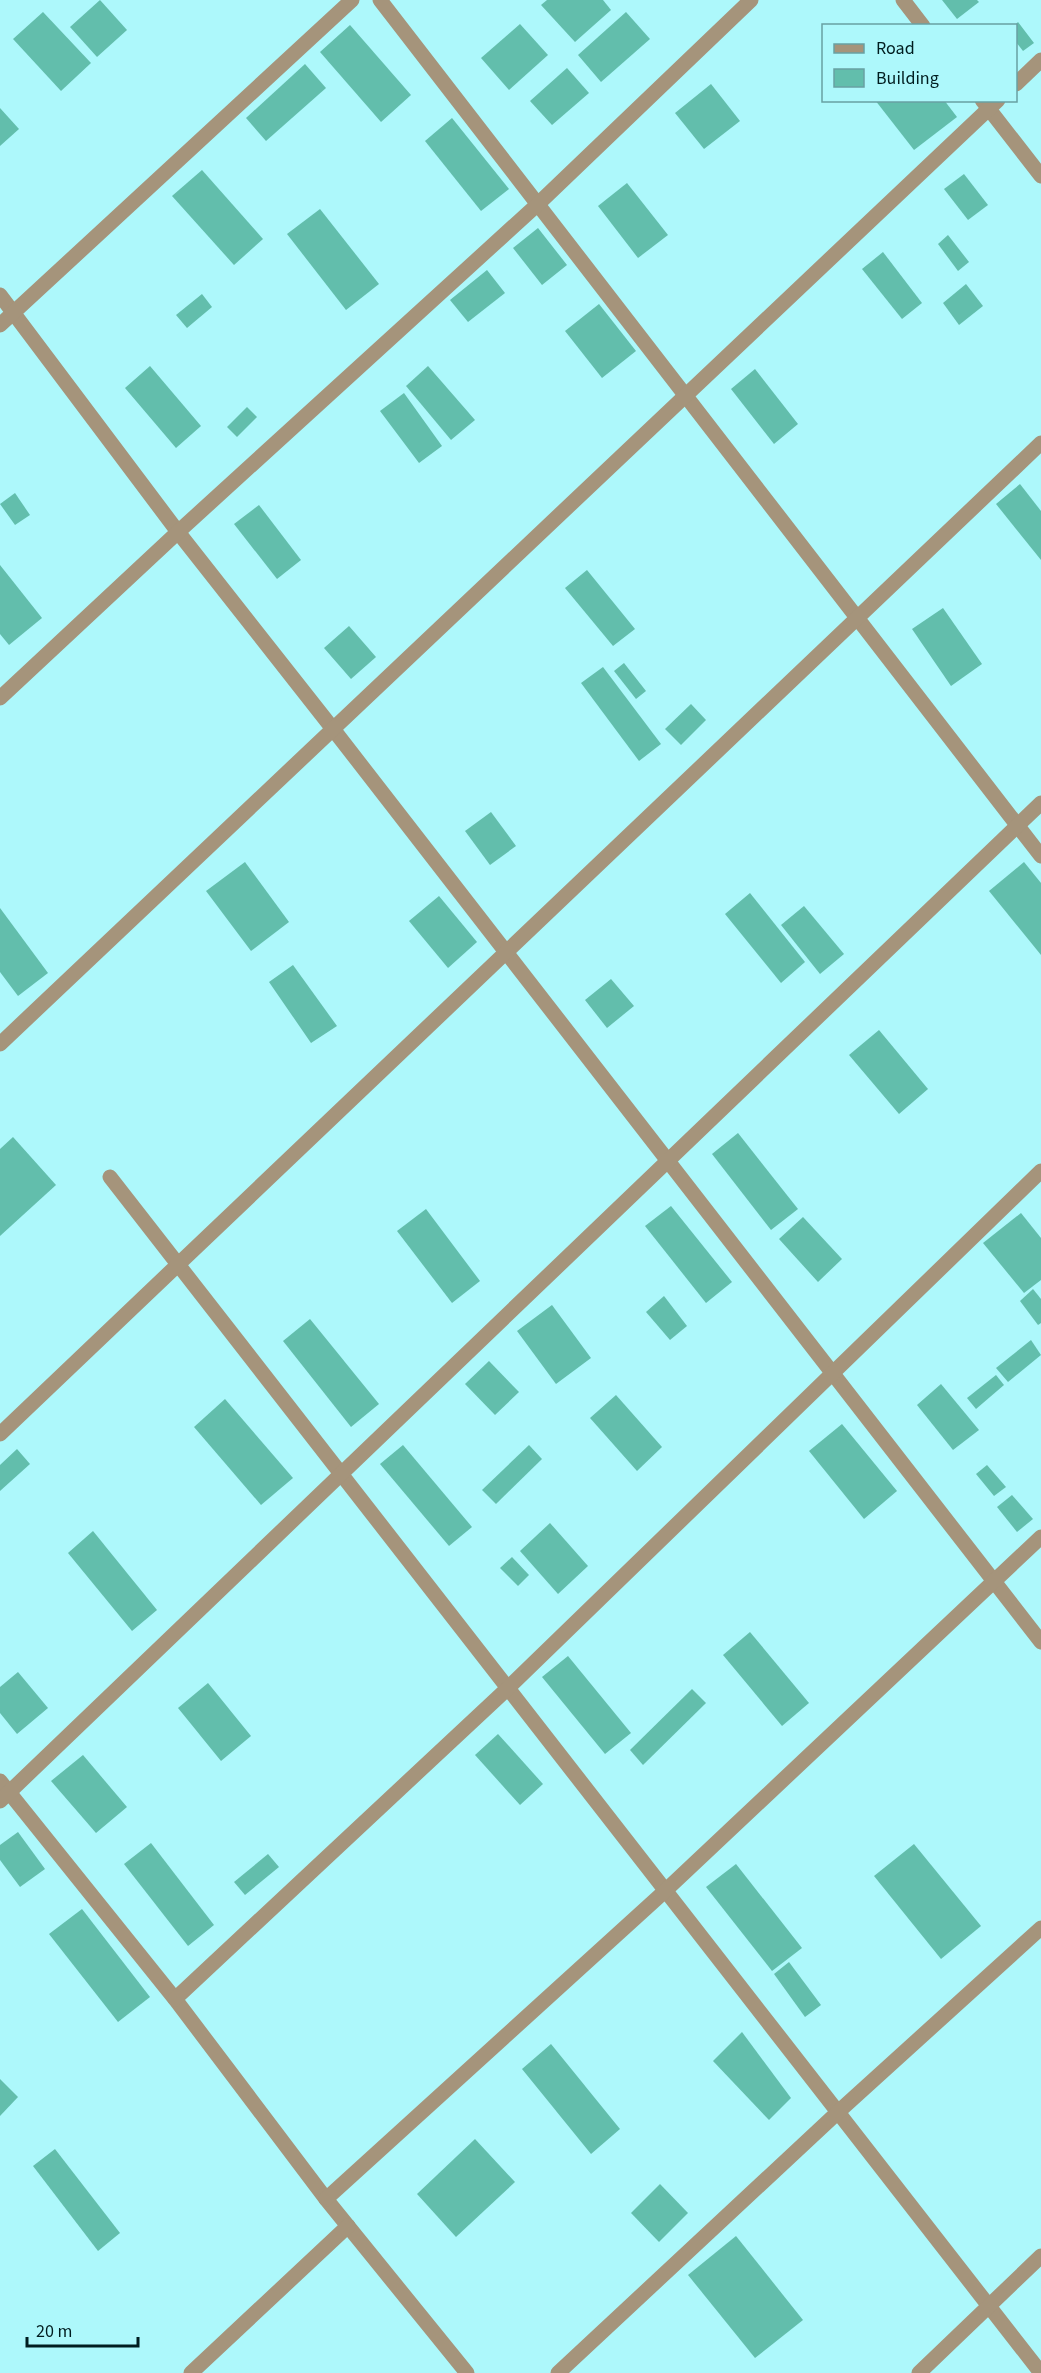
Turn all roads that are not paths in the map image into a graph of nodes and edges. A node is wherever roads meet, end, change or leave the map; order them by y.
1 (352, 0) edge
2 (380, 0) edge
3 (751, 0) edge
4 (903, 0) edge
5 (921, 24) edge
6 (1041, 60) edge
7 (1017, 83) edge
8 (990, 103) edge
9 (1041, 176) edge
10 (538, 204) junction
11 (0, 295) edge
12 (14, 312) junction
13 (0, 325) edge
14 (686, 395) junction
15 (1041, 443) edge
16 (178, 532) junction
17 (858, 618) junction
18 (0, 698) edge
19 (333, 729) junction
20 (1041, 803) edge
21 (1017, 825) junction
22 (1041, 856) edge
23 (507, 953) junction
24 (0, 1044) edge
25 (668, 1160) junction
26 (1041, 1172) edge
27 (110, 1177) dead end
28 (179, 1266) junction
29 (832, 1373) junction
30 (0, 1434) edge
31 (340, 1473) junction
32 (1041, 1537) edge
33 (994, 1582) junction
34 (1041, 1642) edge
35 (508, 1688) junction
36 (3, 1792) edge
37 (665, 1891) junction
38 (1041, 1928) edge
39 (175, 1999) junction
40 (837, 2113) junction
41 (326, 2199) junction
42 (348, 2226) junction
43 (1041, 2256) edge
44 (989, 2306) junction
45 (191, 2373) edge
46 (467, 2373) edge
47 (558, 2373) edge
48 (919, 2373) edge
49 (1041, 2373) edge

1 - 12 street
2 - 10 street
3 - 10 street
4 - 5 street
6 - 7 street
8 - 9 street
8 - 14 street
10 - 14 street
10 - 16 street
11 - 12 street
12 - 13 street
12 - 16 street
14 - 17 street
14 - 19 street
15 - 17 street
16 - 18 street
16 - 19 street
17 - 21 street
17 - 23 street
19 - 23 street
19 - 24 street
20 - 21 street
21 - 22 street
21 - 25 street
23 - 25 street
23 - 28 street
25 - 29 street
25 - 31 street
26 - 29 street
27 - 28 street
28 - 30 street
28 - 31 street
29 - 33 street
29 - 35 street
31 - 35 street
31 - 36 street
32 - 33 street
33 - 34 street
33 - 37 street
35 - 37 street
35 - 39 street
36 - 39 street
37 - 40 street
37 - 41 street
38 - 40 street
39 - 41 street
40 - 44 street
40 - 47 street
41 - 42 street
42 - 45 street
42 - 46 street
43 - 44 street
44 - 48 street
44 - 49 street

